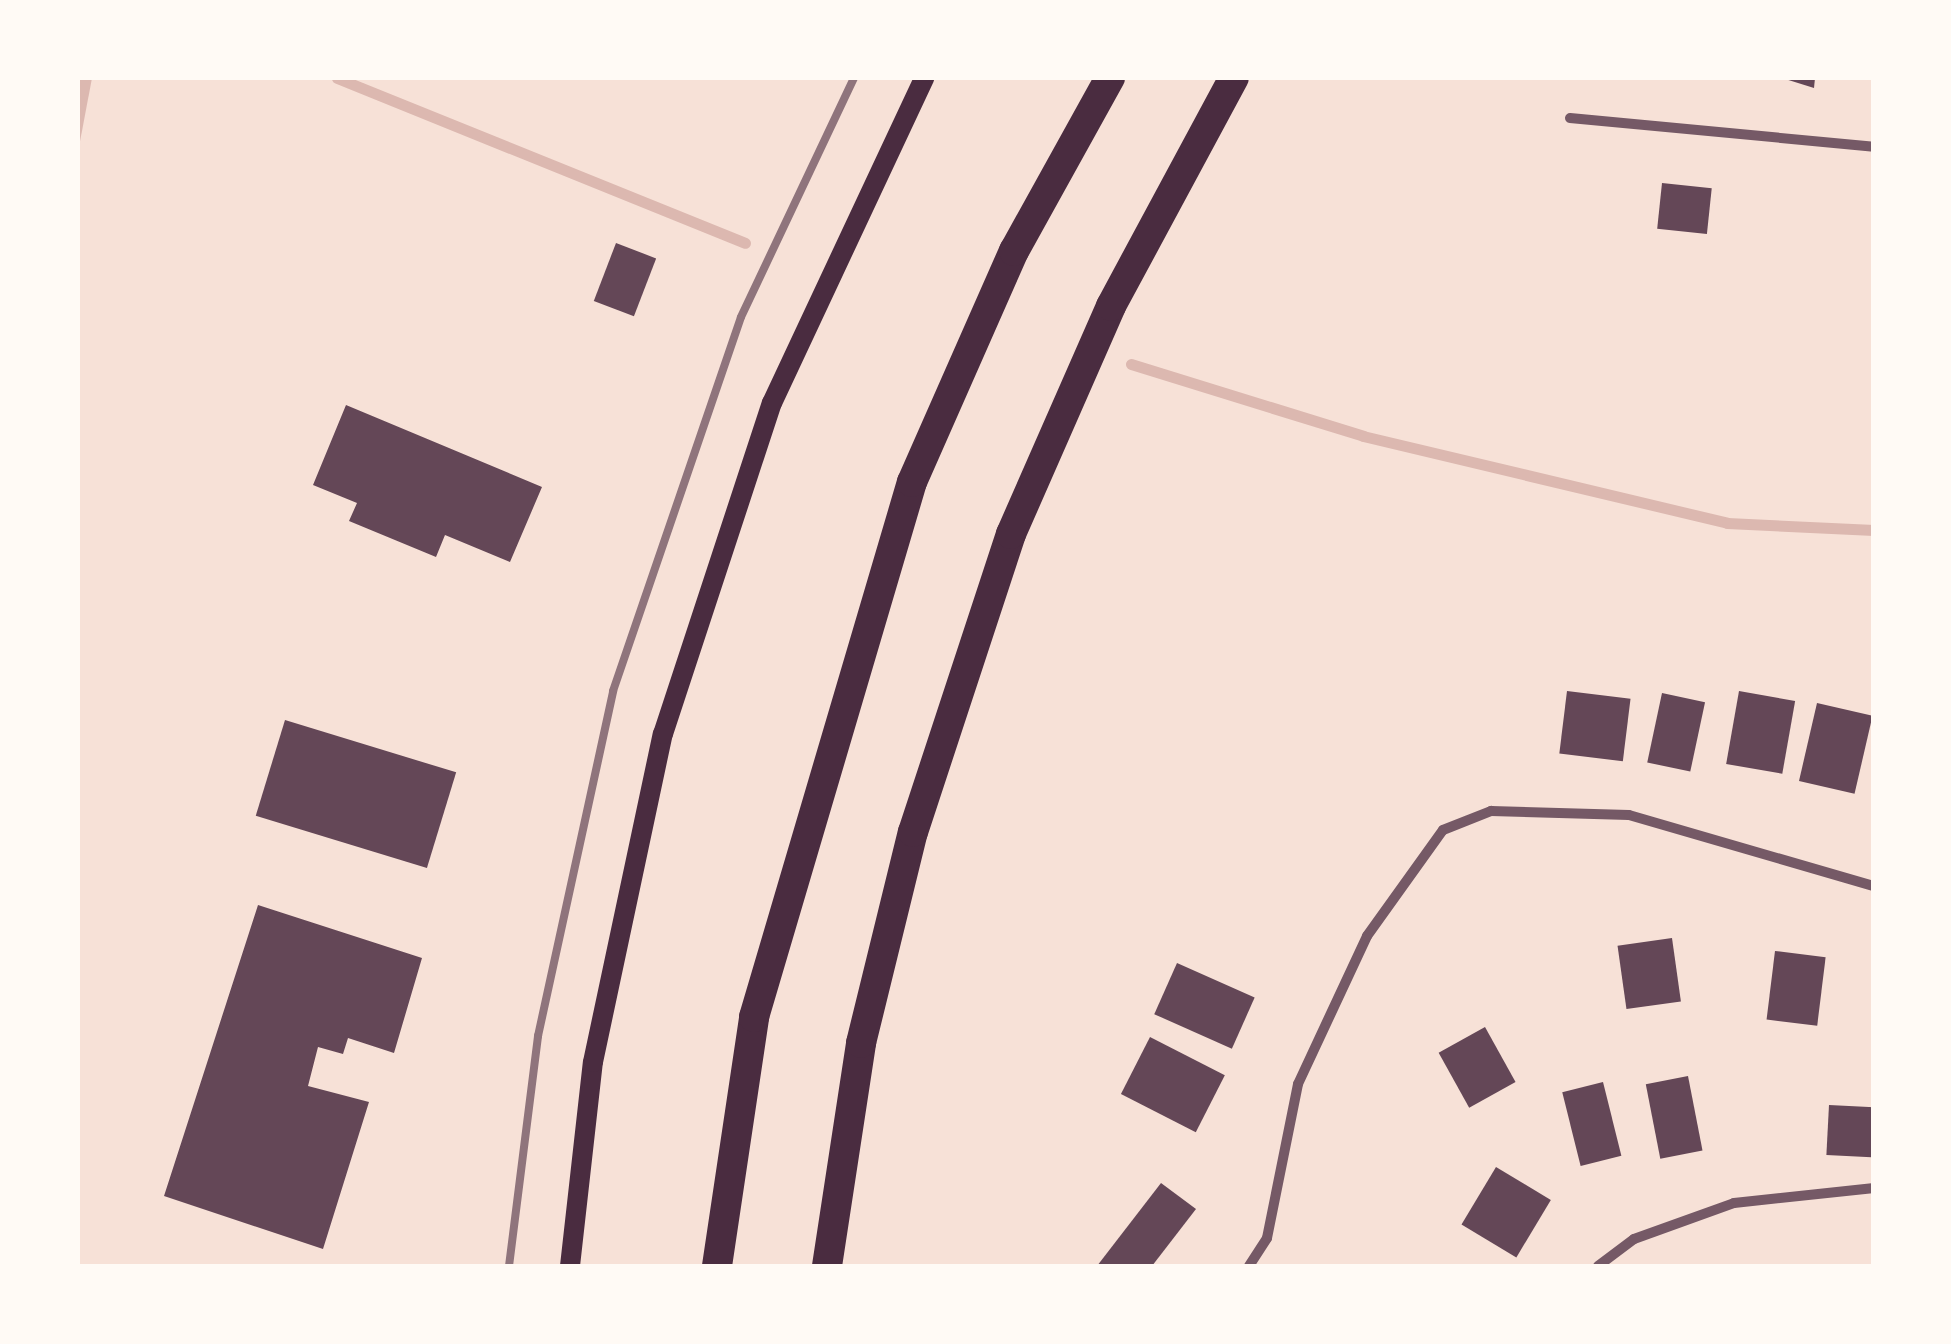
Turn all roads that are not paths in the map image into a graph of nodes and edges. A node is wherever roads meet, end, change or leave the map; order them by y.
1 (924, 78) edge
2 (1110, 78) edge
3 (1234, 78) edge
4 (1570, 118) dead end
5 (1874, 147) edge
6 (1874, 886) edge
7 (1874, 1188) edge
8 (570, 1266) edge
9 (717, 1266) edge
10 (827, 1266) edge
11 (1249, 1266) edge
12 (1598, 1266) edge

1 - 8 main road
2 - 9 highway
3 - 10 highway
4 - 5 street
6 - 11 street
7 - 12 street

